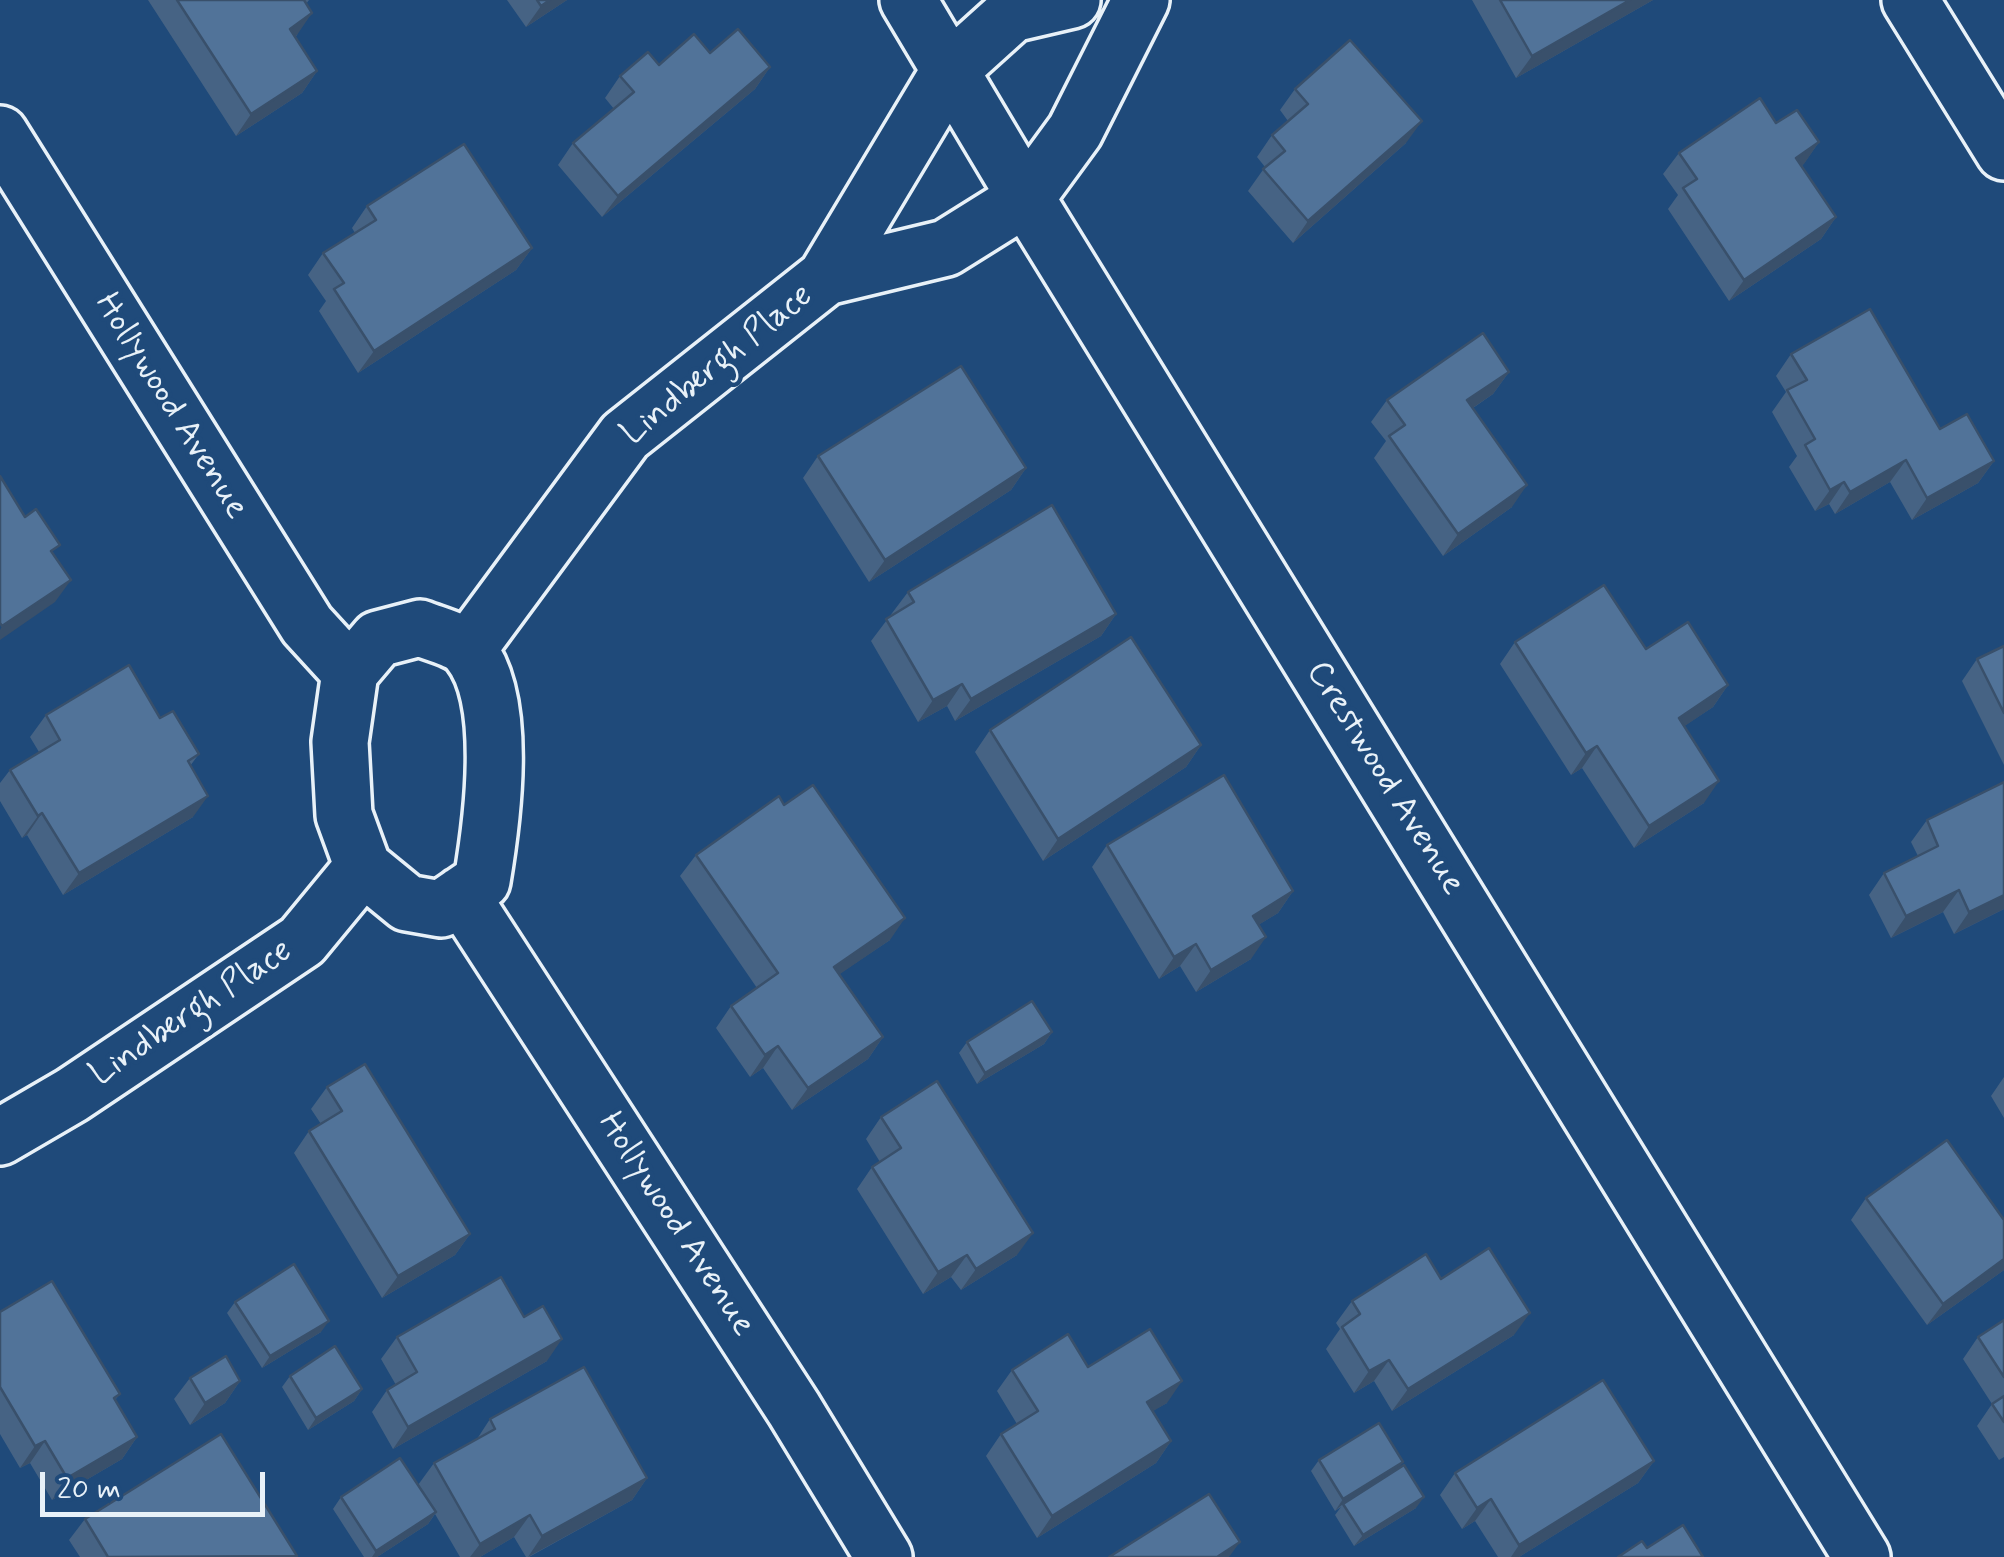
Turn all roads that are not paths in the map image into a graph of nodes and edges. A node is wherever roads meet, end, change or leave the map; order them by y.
1 (908, 0) edge
2 (1072, 0) edge
3 (1142, 0) edge
4 (1910, 0) edge
5 (950, 70) junction
6 (0, 134) edge
7 (2004, 152) edge
8 (1026, 198) junction
9 (826, 277) junction
10 (468, 649) junction
11 (350, 672) junction
12 (363, 868) junction
13 (461, 895) junction
14 (0, 1137) edge
15 (884, 1557) edge
16 (1862, 1557) edge

1 - 5 street, Crestwood Avenue
2 - 5 street, Lindbergh Place
3 - 8 street, Lindbergh Place
4 - 7 street
5 - 8 street, Crestwood Avenue
5 - 9 street, Lindbergh Place
6 - 11 street, Hollywood Avenue
8 - 9 street, Lindbergh Place
8 - 16 street, Crestwood Avenue
9 - 10 street, Lindbergh Place
10 - 11 street
10 - 13 street
11 - 12 street
12 - 13 street
12 - 14 street, Lindbergh Place
13 - 15 street, Hollywood Avenue

